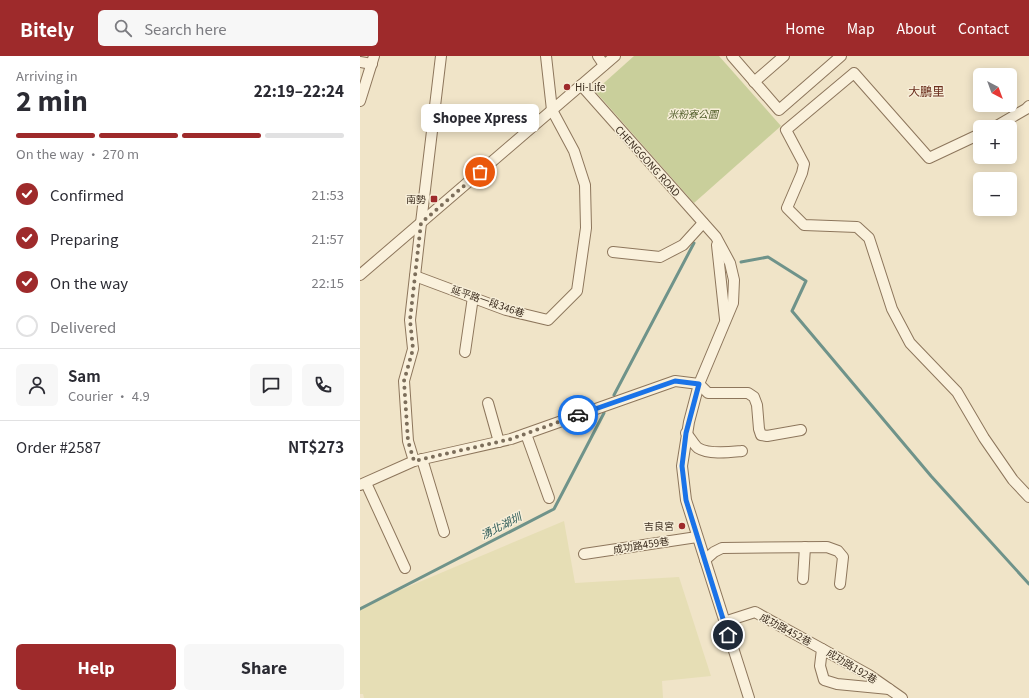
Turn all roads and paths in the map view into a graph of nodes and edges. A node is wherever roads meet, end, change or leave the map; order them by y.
1 (441, 56) edge
2 (598, 56) edge
3 (615, 56) edge
4 (732, 56) edge
5 (784, 56) edge
6 (841, 56) edge
7 (543, 57) edge
8 (373, 60) edge
9 (360, 62) edge
10 (604, 65) junction
11 (754, 82) junction
12 (581, 85) junction
13 (360, 101) edge
14 (1029, 106) edge
15 (552, 110) junction
16 (1006, 120) edge
17 (973, 137) edge
18 (421, 223) junction
19 (703, 223) junction
20 (613, 252) dead end
21 (360, 275) edge
22 (415, 276) junction
23 (473, 297) junction
24 (464, 352) dead end
25 (699, 384) junction
26 (488, 403) dead end
27 (801, 430) dead end
28 (686, 433) junction
29 (526, 434) junction
30 (499, 442) junction
31 (742, 451) dead end
32 (418, 460) junction
33 (363, 484) edge
34 (1029, 497) edge
35 (549, 498) dead end
36 (444, 532) dead end
37 (697, 537) junction
38 (805, 547) junction
39 (584, 554) dead end
40 (705, 560) junction
41 (406, 568) dead end
42 (802, 579) dead end
43 (840, 584) dead end
44 (724, 622) junction
45 (822, 649) junction
46 (889, 689) junction
47 (749, 698) edge
48 (902, 698) edge

1 - 18 street
2 - 10 street
3 - 10 street
4 - 11 street
5 - 11 street
6 - 11 street
7 - 15 street
8 - 9 street
8 - 13 street
10 - 12 street
12 - 15 street
12 - 19 street, CHENGGONG ROAD
14 - 16 street
15 - 18 street
15 - 23 street, 延平路一段346巷
17 - 34 street
18 - 21 street
18 - 22 street
19 - 20 street
19 - 25 street, CHENGGONG ROAD
22 - 23 street, 延平路一段346巷
22 - 32 street
23 - 24 street
25 - 27 street
25 - 28 street, CHENGGONG ROAD
25 - 29 street
26 - 30 street
28 - 31 street
28 - 37 street, CHENGGONG ROAD
29 - 30 street
29 - 35 street
30 - 32 street
32 - 33 street
32 - 36 street
33 - 41 street
37 - 39 street, 成功路459巷
37 - 40 street, CHENGGONG ROAD
38 - 40 street
38 - 42 street
38 - 43 street
40 - 44 street, CHENGGONG ROAD
44 - 45 street, 成功路452巷
44 - 47 street, CHENGGONG ROAD
45 - 46 street, 成功路192巷
45 - 46 street, 成功路452巷
46 - 48 street, 成功路192巷

